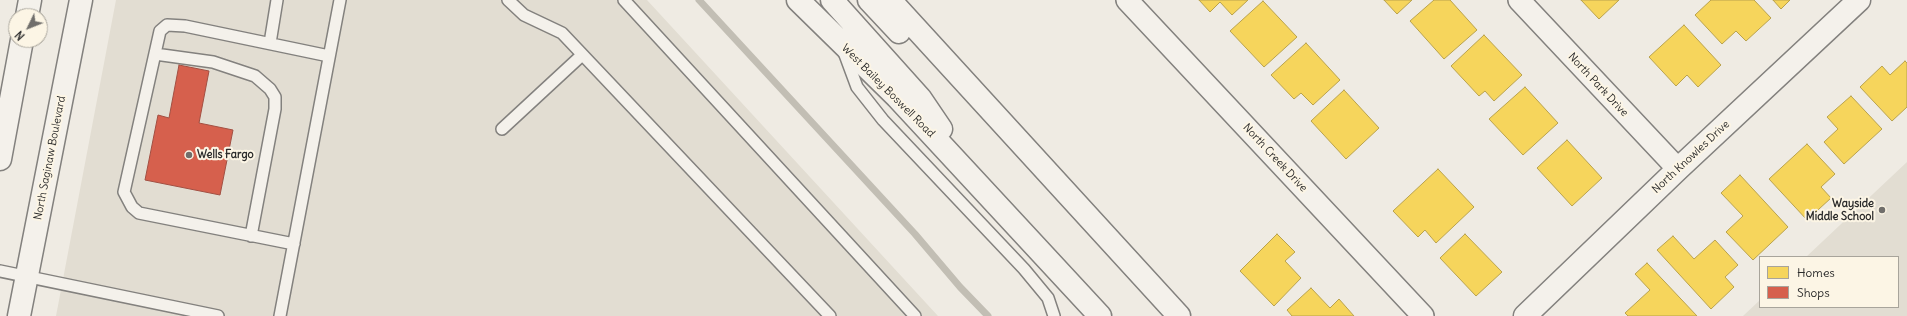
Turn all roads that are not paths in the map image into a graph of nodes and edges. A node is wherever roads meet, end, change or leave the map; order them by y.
1 (81, 0) edge
2 (277, 0) edge
3 (340, 0) edge
4 (508, 0) edge
5 (624, 0) edge
6 (798, 0) edge
7 (832, 0) edge
8 (869, 0) edge
9 (890, 0) edge
10 (1127, 0) edge
11 (1519, 0) edge
12 (1859, 0) edge
13 (270, 44) junction
14 (841, 44) junction
15 (21, 48) edge
16 (155, 54) junction
17 (582, 54) junction
18 (329, 56) junction
19 (502, 129) dead end
20 (1019, 142) junction
21 (0, 159) edge
22 (1678, 169) junction
23 (977, 184) junction
24 (251, 236) junction
25 (294, 244) junction
26 (0, 271) edge
27 (27, 277) junction
28 (19, 316) edge
29 (218, 316) edge
30 (280, 316) edge
31 (830, 316) edge
32 (915, 316) edge
33 (1054, 316) edge
34 (1100, 316) edge
35 (1179, 316) edge
36 (1423, 316) edge
37 (1525, 316) edge

1 - 27 main road, North Saginaw Boulevard
2 - 13 lane
3 - 18 lane
4 - 17 lane
5 - 32 lane
6 - 14 main road, West Bailey Boswell Road
7 - 23 main road, West Bailey Boswell Road
8 - 20 main road
9 - 20 main road
10 - 36 street, North Creek Drive
11 - 22 street, North Park Drive
12 - 22 main road, North Knowles Drive
13 - 16 lane
13 - 18 lane
14 - 23 main road, West Bailey Boswell Road
14 - 33 lane
15 - 21 main road
16 - 24 lane
16 - 24 lane
17 - 19 lane
17 - 31 lane
18 - 25 lane
20 - 35 main road
22 - 37 main road, North Knowles Drive
23 - 34 main road, West Bailey Boswell Road
24 - 25 lane
25 - 30 lane
26 - 27 lane
27 - 28 main road, North Saginaw Boulevard
27 - 29 lane

